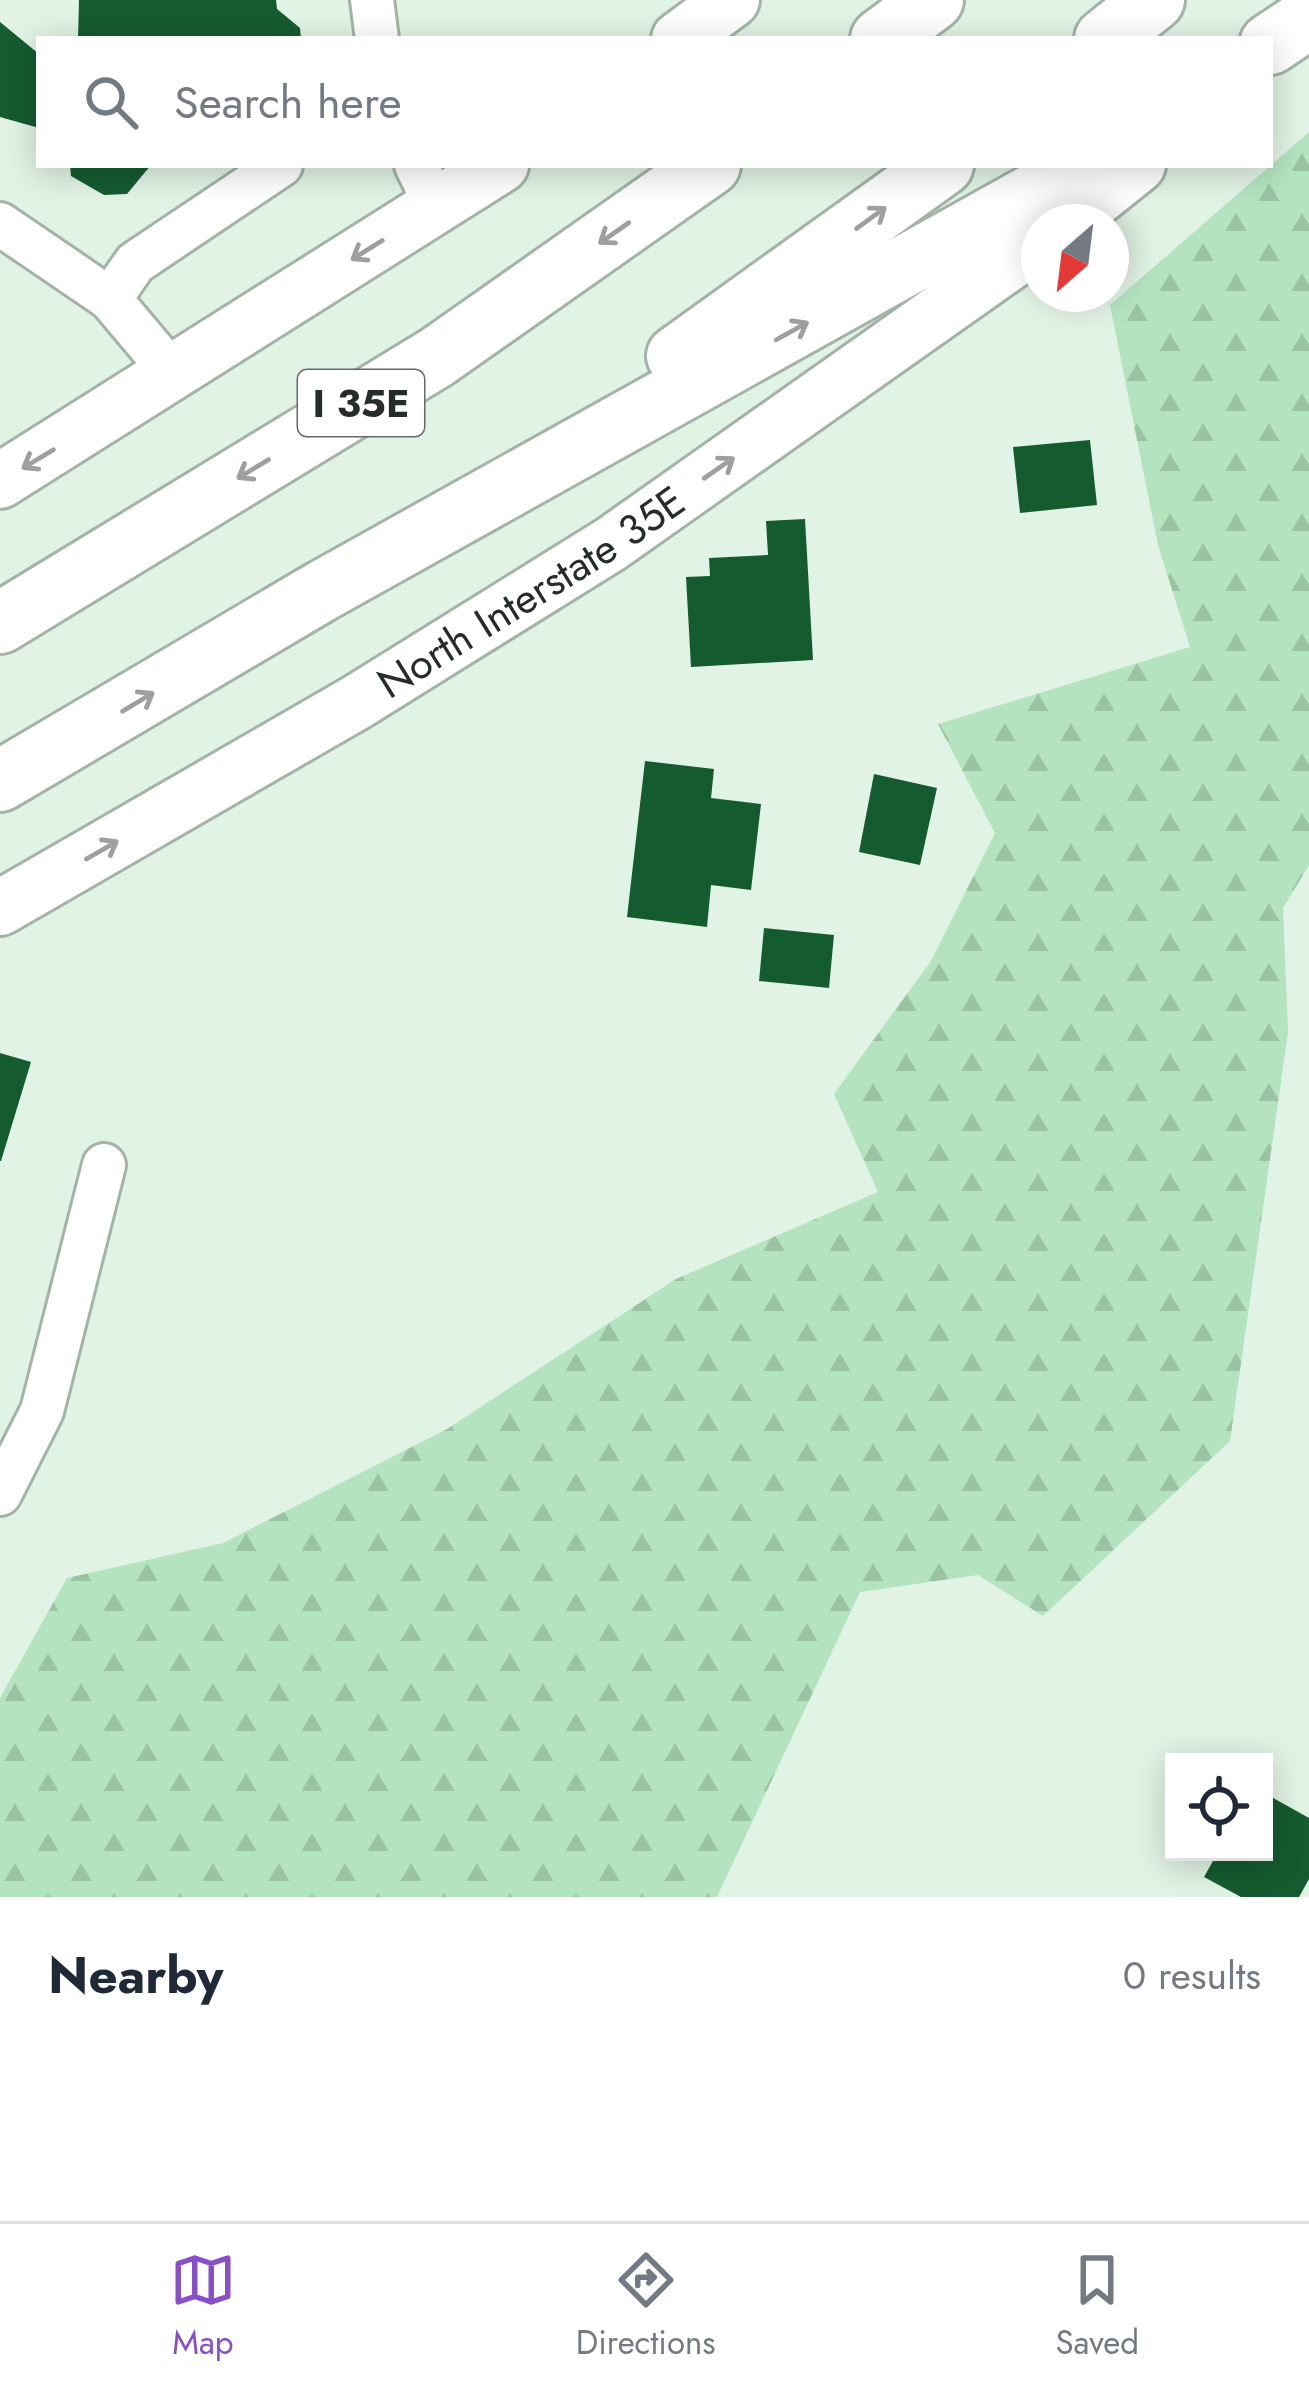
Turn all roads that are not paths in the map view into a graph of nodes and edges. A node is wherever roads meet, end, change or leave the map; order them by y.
1 (372, 0) edge
2 (732, 0) edge
3 (933, 0) edge
4 (1154, 0) edge
5 (1309, 21) edge
6 (377, 36) edge
7 (683, 36) edge
8 (884, 36) edge
9 (1109, 36) edge
10 (1273, 42) edge
11 (1273, 53) edge
12 (276, 168) edge
13 (490, 168) edge
14 (706, 168) edge
15 (939, 168) edge
16 (1081, 168) edge
17 (1134, 168) edge
18 (426, 186) edge
19 (1089, 204) edge
20 (0, 224) edge
21 (1021, 255) edge
22 (110, 298) junction
23 (173, 374) junction
24 (0, 481) edge
25 (322, 591) junction
26 (0, 623) edge
27 (0, 781) edge
28 (0, 908) edge
29 (104, 1165) dead end
30 (0, 1494) edge

1 - 6 lane
2 - 7 main road
3 - 8 highway
4 - 9 highway
5 - 10 highway
5 - 11 main road
12 - 22 lane
13 - 18 main road
14 -> 26 highway, I 35E
25 -> 15 highway
25 -> 16 highway
17 - 19 main road
18 -> 23 main road
20 - 22 lane
28 -> 21 main road, North Interstate 35E
22 - 23 lane
23 -> 24 main road
27 -> 25 highway
29 - 30 lane

